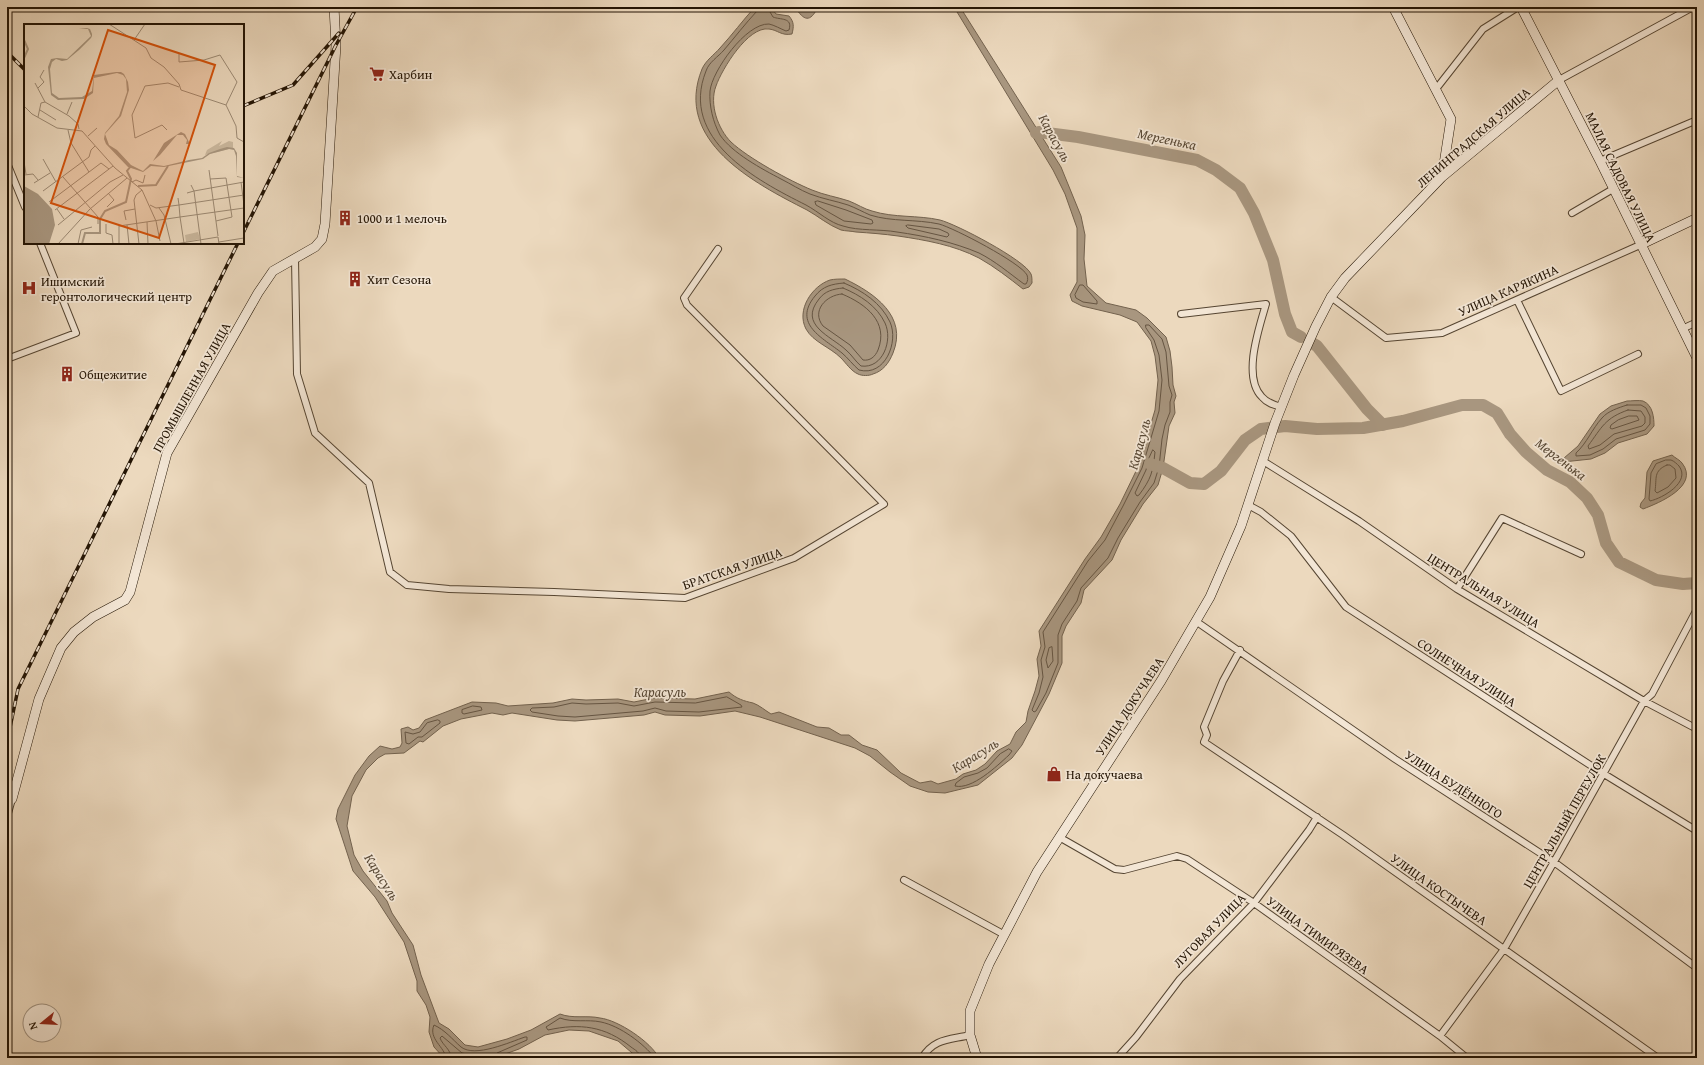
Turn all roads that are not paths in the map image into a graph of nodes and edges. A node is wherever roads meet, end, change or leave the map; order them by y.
1 (334, 7) edge
2 (1393, 7) edge
3 (1518, 7) edge
4 (1521, 7) edge
5 (1693, 7) edge
6 (1559, 80) junction
7 (1436, 89) junction
8 (1697, 120) edge
9 (1600, 161) junction
10 (7, 163) edge
11 (1442, 177) junction
12 (1613, 189) junction
13 (24, 205) edge
14 (1572, 213) dead end
15 (1697, 218) edge
16 (40, 244) edge
17 (1640, 245) junction
18 (718, 249) dead end
19 (295, 259) junction
20 (1331, 297) junction
21 (1517, 300) junction
22 (1181, 314) dead end
23 (1697, 322) edge
24 (1682, 329) junction
25 (1638, 354) dead end
26 (1697, 358) edge
27 (7, 359) edge
28 (1281, 407) junction
29 (1270, 439) joint
30 (1264, 461) junction
31 (1248, 505) junction
32 (1581, 554) dead end
33 (1457, 589) junction
34 (1696, 609) edge
35 (1197, 622) junction
36 (1240, 650) junction
37 (1644, 701) junction
38 (1697, 729) edge
39 (1604, 774) junction
40 (10, 798) edge
41 (7, 817) edge
42 (1316, 817) junction
43 (1697, 831) edge
44 (1058, 837) junction
45 (1554, 862) junction
46 (904, 880) dead end
47 (1254, 903) junction
48 (1003, 934) junction
49 (1504, 949) junction
50 (1697, 968) edge
51 (970, 1035) junction
52 (1440, 1036) junction
53 (922, 1058) edge
54 (977, 1058) edge
55 (1117, 1058) edge
56 (1467, 1058) edge
57 (1658, 1058) edge

1 - 19 main road, ПРОМЫШЛЕННАЯ УЛИЦА
2 - 7 main road
3 - 7 street
4 - 6 main road, МАЛАЯ САДОВАЯ УЛИЦА
5 - 6 street, ЛЕНИНГРАДСКАЯ УЛИЦА
6 - 9 main road, МАЛАЯ САДОВАЯ УЛИЦА
6 - 11 main road, ЛЕНИНГРАДСКАЯ УЛИЦА
7 - 11 main road
8 - 9 street
9 - 12 main road, МАЛАЯ САДОВАЯ УЛИЦА
10 - 13 street
11 - 20 main road, ЛЕНИНГРАДСКАЯ УЛИЦА
12 - 14 street
12 - 17 main road, МАЛАЯ САДОВАЯ УЛИЦА
15 - 17 main road, УЛИЦА КАРЯКИНА
16 - 27 street
17 - 21 street, УЛИЦА КАРЯКИНА
17 - 24 main road, МАЛАЯ САДОВАЯ УЛИЦА
18 - 19 street, БРАТСКАЯ УЛИЦА
19 - 40 main road, ПРОМЫШЛЕННАЯ УЛИЦА
20 - 21 street, УЛИЦА КАРЯКИНА
20 - 28 main road, ЛЕНИНГРАДСКАЯ УЛИЦА
21 - 25 street
22 - 28 street
23 - 24 street
24 - 26 main road, МАЛАЯ САДОВАЯ УЛИЦА
28 - 29 main road, ЛЕНИНГРАДСКАЯ УЛИЦА
29 - 30 main road, УЛИЦА ДОКУЧАЕВА
30 - 31 main road, УЛИЦА ДОКУЧАЕВА
30 - 33 street, ЦЕНТРАЛЬНАЯ УЛИЦА
31 - 35 main road, УЛИЦА ДОКУЧАЕВА
31 - 39 street, СОЛНЕЧНАЯ УЛИЦА
32 - 33 street
33 - 37 street, ЦЕНТРАЛЬНАЯ УЛИЦА
34 - 37 street, ЦЕНТРАЛЬНЫЙ ПЕРЕУЛОК
35 - 36 street, УЛИЦА БУДЁННОГО
35 - 44 main road, УЛИЦА ДОКУЧАЕВА
36 - 42 street, УЛИЦА КОСТЫЧЕВА
36 - 45 street, УЛИЦА БУДЁННОГО
37 - 38 street, ЦЕНТРАЛЬНАЯ УЛИЦА
37 - 39 street, ЦЕНТРАЛЬНЫЙ ПЕРЕУЛОК
39 - 43 street, СОЛНЕЧНАЯ УЛИЦА
39 - 45 street, ЦЕНТРАЛЬНЫЙ ПЕРЕУЛОК
40 - 41 street, ПРОМЫШЛЕННАЯ УЛИЦА
42 - 47 street, ЛУГОВАЯ УЛИЦА
42 - 49 street, УЛИЦА КОСТЫЧЕВА
44 - 47 street, УЛИЦА ТИМИРЯЗЕВА
44 - 48 main road, УЛИЦА ДОКУЧАЕВА
45 - 49 street, ЦЕНТРАЛЬНЫЙ ПЕРЕУЛОК
45 - 50 street, УЛИЦА БУДЁННОГО
46 - 48 street
47 - 52 street, УЛИЦА ТИМИРЯЗЕВА
47 - 55 street, ЛУГОВАЯ УЛИЦА
48 - 51 main road, УЛИЦА ДОКУЧАЕВА
49 - 52 street, ЦЕНТРАЛЬНЫЙ ПЕРЕУЛОК
49 - 57 street, УЛИЦА КОСТЫЧЕВА
51 - 53 street
51 - 54 main road
52 - 56 street, УЛИЦА ТИМИРЯЗЕВА

